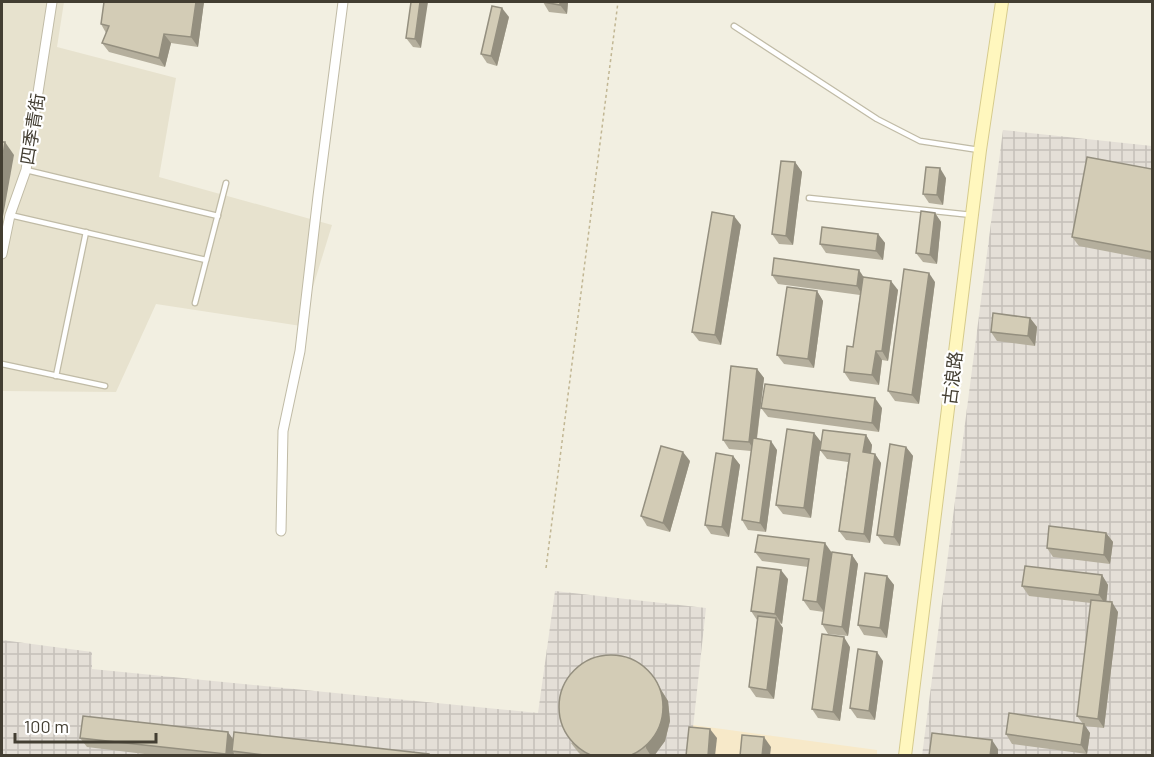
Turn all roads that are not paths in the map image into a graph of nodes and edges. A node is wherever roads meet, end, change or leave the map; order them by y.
1 (52, 2) edge
2 (343, 2) edge
3 (1002, 2) edge
4 (734, 26) dead end
5 (980, 150) junction
6 (26, 170) junction
7 (226, 183) dead end
8 (809, 198) dead end
9 (10, 215) junction
10 (972, 215) junction
11 (218, 216) junction
12 (86, 232) junction
13 (2, 254) edge
14 (206, 261) junction
15 (195, 303) dead end
16 (2, 364) edge
17 (56, 376) junction
18 (105, 386) dead end
19 (281, 531) dead end
20 (905, 756) edge

1 - 6 street, 四季青街
2 - 19 street
3 - 5 main road, 古浪路
4 - 5 lane
5 - 10 main road, 古浪路
6 - 9 street, 四季青街
6 - 11 lane
7 - 11 lane
8 - 10 lane
9 - 12 lane
9 - 13 street, 四季青街
10 - 20 main road, 古浪路
11 - 14 lane
12 - 14 lane
12 - 17 lane
14 - 15 lane
16 - 17 lane
17 - 18 lane

